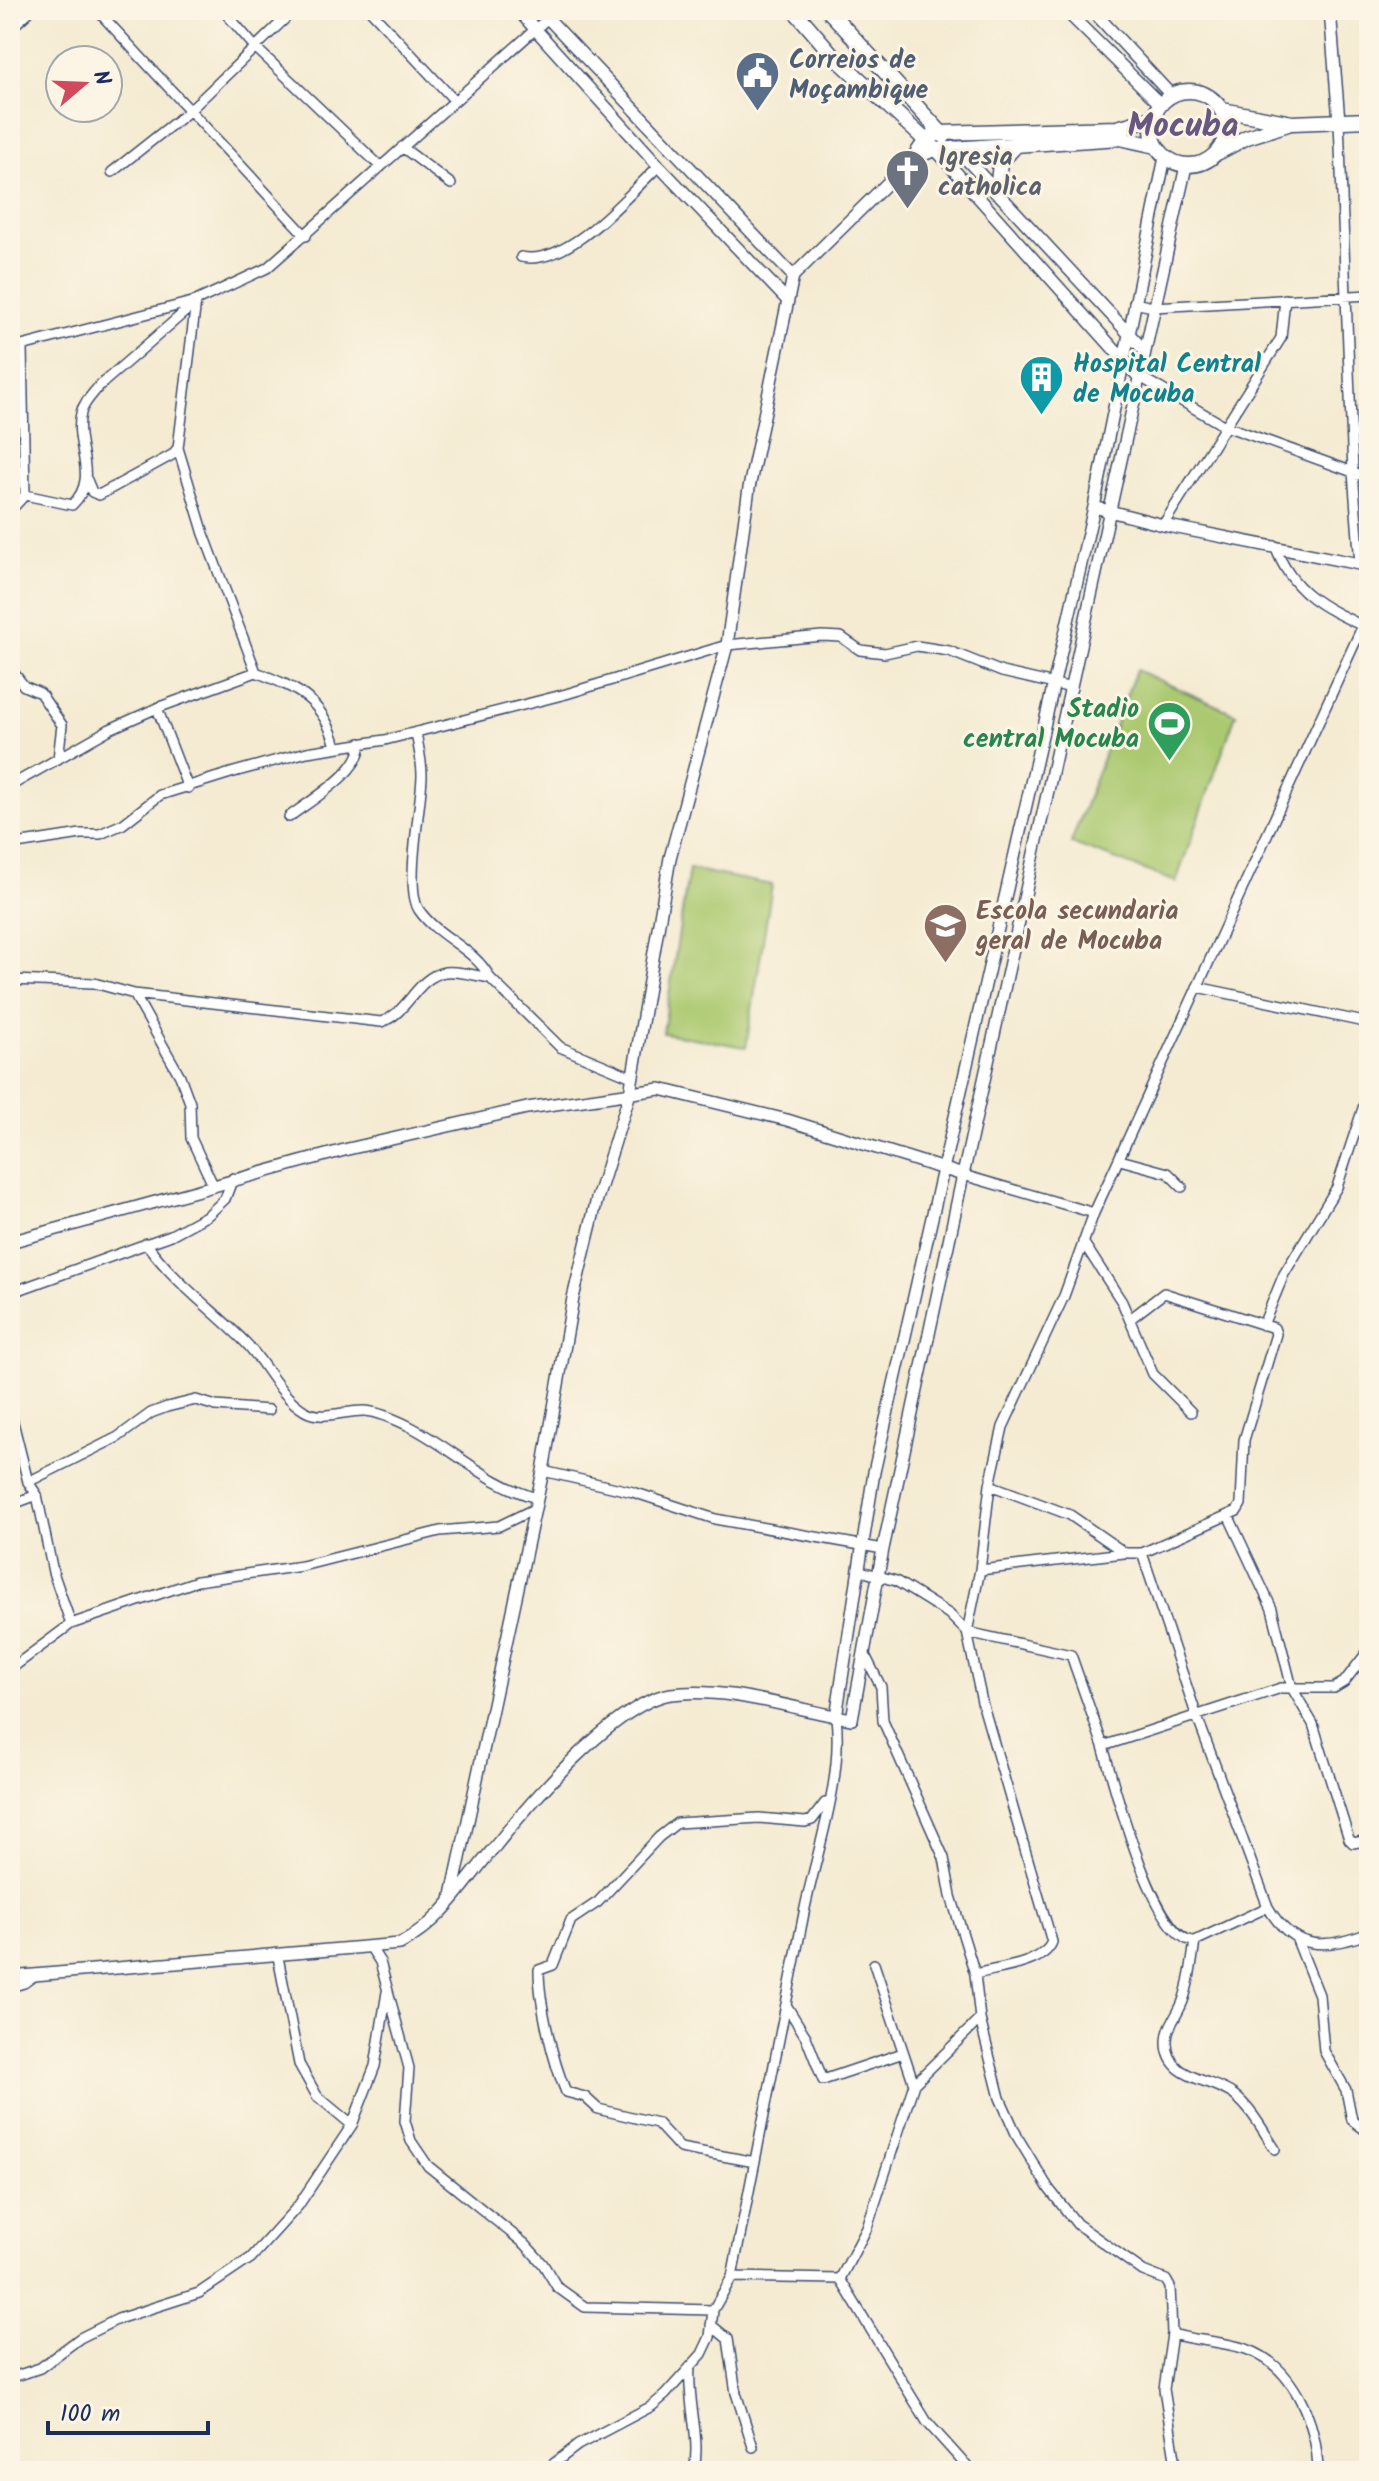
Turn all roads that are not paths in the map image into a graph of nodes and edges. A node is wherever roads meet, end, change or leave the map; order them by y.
1 (31, 10) edge
2 (97, 10) edge
3 (223, 10) edge
4 (294, 10) edge
5 (370, 10) edge
6 (518, 10) edge
7 (794, 10) edge
8 (828, 10) edge
9 (1065, 10) edge
10 (1092, 10) edge
11 (1330, 10) edge
12 (548, 13) edge
13 (10, 29) edge
14 (537, 30) junction
15 (255, 47) junction
16 (1166, 99) junction
17 (454, 100) junction
18 (1222, 110) junction
19 (188, 112) junction
20 (1153, 118) junction
21 (1369, 120) edge
22 (1339, 121) junction
23 (1292, 123) junction
24 (940, 133) junction
25 (930, 144) junction
26 (1017, 144) junction
27 (402, 147) junction
28 (955, 147) junction
29 (1160, 151) junction
30 (1218, 152) junction
31 (659, 166) junction
32 (1186, 166) junction
33 (381, 167) junction
34 (112, 172) dead end
35 (451, 184) dead end
36 (997, 192) junction
37 (306, 236) junction
38 (521, 257) dead end
39 (793, 276) junction
40 (1369, 295) edge
41 (1348, 296) junction
42 (1285, 299) junction
43 (787, 300) junction
44 (195, 302) junction
45 (1134, 303) junction
46 (1153, 307) junction
47 (1128, 334) junction
48 (22, 348) junction
49 (10, 349) edge
50 (1143, 349) junction
51 (1122, 355) junction
52 (1137, 375) junction
53 (1223, 425) junction
54 (178, 448) junction
55 (1353, 473) junction
56 (1369, 474) edge
57 (87, 480) junction
58 (25, 495) junction
59 (1094, 507) junction
60 (1110, 510) junction
61 (10, 511) edge
62 (1163, 525) junction
63 (1275, 546) junction
64 (1365, 565) edge
65 (1369, 612) edge
66 (1366, 628) edge
67 (727, 645) junction
68 (10, 668) edge
69 (256, 672) junction
70 (1053, 684) junction
71 (1072, 688) junction
72 (157, 708) junction
73 (416, 732) junction
74 (360, 743) junction
75 (336, 746) junction
76 (58, 759) junction
77 (10, 786) edge
78 (188, 788) junction
79 (289, 817) dead end
80 (10, 845) edge
81 (1007, 885) junction
82 (1027, 890) junction
83 (490, 978) junction
84 (10, 980) edge
85 (1197, 987) junction
86 (134, 994) junction
87 (1369, 1023) edge
88 (632, 1077) junction
89 (1369, 1090) edge
90 (630, 1093) junction
91 (1120, 1160) junction
92 (942, 1169) junction
93 (963, 1175) junction
94 (233, 1178) junction
95 (213, 1185) junction
96 (1182, 1187) dead end
97 (1094, 1213) junction
98 (10, 1242) edge
99 (1083, 1242) junction
100 (146, 1243) junction
101 (10, 1293) edge
102 (1130, 1319) junction
103 (1263, 1325) junction
104 (10, 1410) edge
105 (269, 1410) dead end
106 (1191, 1412) dead end
107 (901, 1470) junction
108 (543, 1471) junction
109 (874, 1472) junction
110 (28, 1482) junction
111 (990, 1485) junction
112 (37, 1495) junction
113 (536, 1504) junction
114 (10, 1505) edge
115 (1229, 1517) junction
116 (864, 1545) junction
117 (883, 1549) junction
118 (1125, 1553) junction
119 (1142, 1553) junction
120 (980, 1570) junction
121 (861, 1571) junction
122 (878, 1576) junction
123 (71, 1624) junction
124 (967, 1632) junction
125 (1369, 1650) edge
126 (864, 1653) junction
127 (12, 1668) edge
128 (1292, 1688) junction
129 (1196, 1714) junction
130 (836, 1717) junction
131 (852, 1719) junction
132 (838, 1738) junction
133 (1103, 1746) junction
134 (829, 1797) junction
135 (1369, 1840) edge
136 (450, 1904) junction
137 (1268, 1907) junction
138 (1369, 1933) edge
139 (1297, 1940) junction
140 (1195, 1941) junction
141 (371, 1948) junction
142 (278, 1957) junction
143 (874, 1964) dead end
144 (975, 1974) junction
145 (35, 1975) junction
146 (10, 1977) edge
147 (10, 1987) edge
148 (387, 1992) junction
149 (786, 2005) junction
150 (980, 2019) junction
151 (903, 2053) junction
152 (914, 2084) junction
153 (352, 2125) junction
154 (1369, 2133) edge
155 (1275, 2149) dead end
156 (755, 2162) junction
157 (732, 2277) junction
158 (840, 2279) junction
159 (713, 2310) junction
160 (711, 2325) junction
161 (1172, 2334) junction
162 (690, 2367) junction
163 (10, 2378) edge
164 (753, 2447) dead end
165 (549, 2470) edge
166 (694, 2471) edge
167 (971, 2471) edge
168 (1177, 2471) edge
169 (1318, 2471) edge

1 - 13 street
2 - 19 street
3 - 15 street
4 - 15 street
5 - 17 street
6 - 14 street
7 - 25 highway
8 - 24 highway
9 - 16 street
10 - 16 street
11 - 22 street
12 - 14 street
12 - 39 street
14 - 17 street
14 - 31 street
15 - 19 street
15 - 33 street
16 - 18 highway
16 - 20 highway
17 - 27 street
18 - 23 highway
18 - 30 highway
19 - 34 street
19 - 37 street
20 - 24 highway
20 - 29 highway
21 - 22 highway
22 - 23 highway
22 - 41 street
23 - 30 highway
24 - 25 highway
24 - 28 highway
25 - 28 highway
25 - 39 street
25 - 51 street
26 - 28 highway
26 - 29 highway
26 - 36 highway
27 - 33 street
27 - 35 street
28 - 36 street
29 - 32 highway
29 - 45 street
30 - 32 highway
31 - 38 street
31 - 43 street
32 - 46 street
33 - 37 street
36 - 47 street
37 - 44 street
39 - 43 street
40 - 41 street
41 - 42 street
41 - 55 street
42 - 46 street
42 - 53 street
43 - 67 street
44 - 48 street
44 - 54 street
44 - 57 street
45 - 46 street
45 - 47 street
46 - 50 street
47 - 50 street
47 - 51 street
48 - 49 street
48 - 58 street
50 - 52 street
51 - 52 street
51 - 59 street
52 - 53 street
52 - 60 street
53 - 55 street
53 - 62 street
54 - 57 street
54 - 69 street
55 - 56 street
55 - 64 street
57 - 58 street
58 - 61 street
59 - 60 street
59 - 70 street
60 - 62 street
60 - 71 street
62 - 63 street
63 - 64 street
63 - 66 street
65 - 66 street
66 - 85 street
67 - 70 street
67 - 73 street
67 - 88 street
68 - 76 street
69 - 72 street
69 - 75 street
70 - 71 street
70 - 81 street
71 - 82 street
72 - 76 street
72 - 78 street
73 - 74 street
73 - 83 street
74 - 75 street
74 - 79 street
75 - 78 street
76 - 77 street
78 - 80 street
81 - 82 street
81 - 92 street
82 - 93 street
83 - 86 street
83 - 88 street
84 - 86 street
85 - 87 street
85 - 91 street
86 - 95 street
88 - 90 street
89 - 103 street
90 - 92 street
90 - 94 street
90 - 108 street
91 - 96 street
91 - 97 street
92 - 93 street
92 - 109 street
93 - 97 street
93 - 107 street
94 - 95 street
94 - 100 street
95 - 98 street
97 - 99 street
99 - 102 street
99 - 111 street
100 - 101 street
100 - 113 street
102 - 103 street
102 - 106 street
103 - 115 street
104 - 110 street
105 - 110 street
107 - 109 street
107 - 117 street
108 - 113 street
108 - 116 street
109 - 116 street
110 - 112 street
111 - 118 street
111 - 120 street
112 - 114 street
112 - 123 street
113 - 123 street
113 - 136 street
115 - 119 street
115 - 128 street
116 - 117 street
116 - 121 street
117 - 122 street
118 - 119 street
118 - 120 street
119 - 129 street
120 - 124 street
121 - 122 street
121 - 130 street
122 - 124 street
122 - 126 street
123 - 127 street
124 - 133 street
124 - 144 street
125 - 128 street
126 - 131 street
126 - 144 street
128 - 129 street
128 - 135 street
129 - 133 street
129 - 137 street
130 - 131 street
130 - 132 street
130 - 136 street
131 - 132 street
132 - 134 street
133 - 140 street
134 - 149 street
134 - 156 street
136 - 141 street
137 - 139 street
137 - 140 street
138 - 139 street
139 - 154 street
140 - 155 street
141 - 142 street
141 - 148 street
142 - 145 street
142 - 153 street
143 - 151 street
144 - 150 street
145 - 146 street
145 - 147 street
148 - 153 street
148 - 159 street
149 - 151 street
149 - 156 street
150 - 152 street
150 - 161 street
151 - 152 street
152 - 158 street
153 - 163 street
156 - 157 street
157 - 158 street
157 - 159 street
158 - 167 street
159 - 160 street
160 - 162 street
160 - 164 street
161 - 168 street
161 - 169 street
162 - 165 street
162 - 166 street

